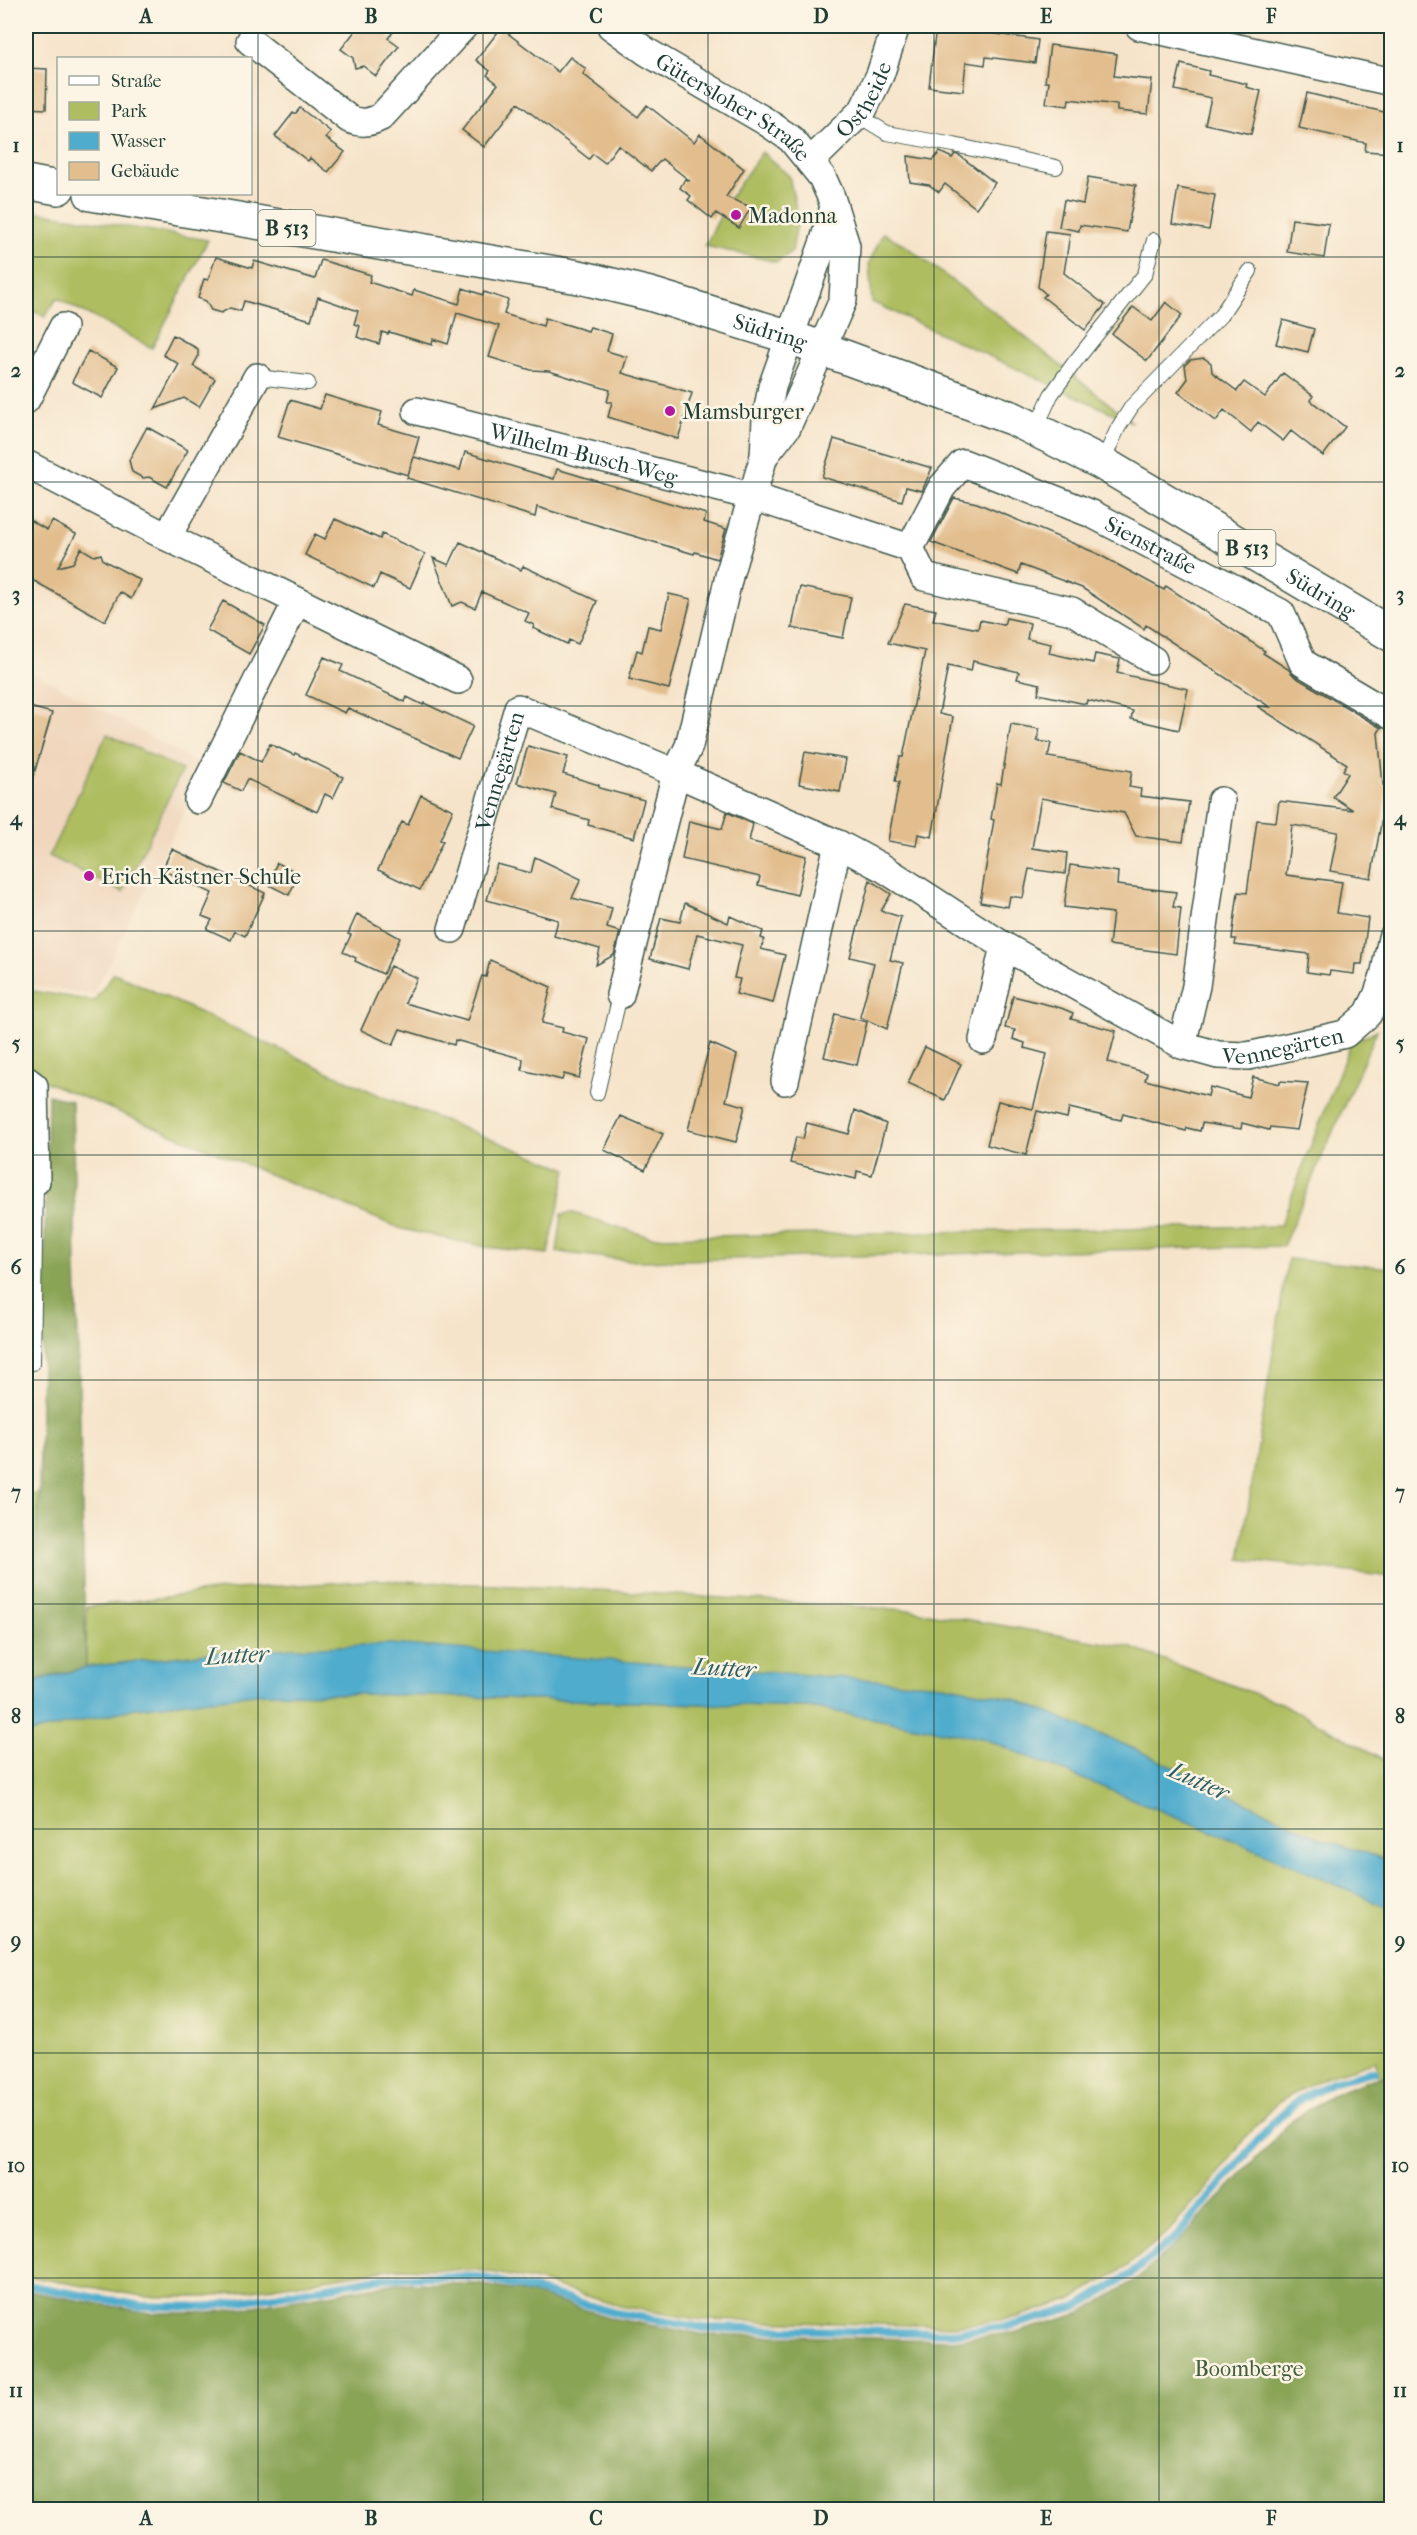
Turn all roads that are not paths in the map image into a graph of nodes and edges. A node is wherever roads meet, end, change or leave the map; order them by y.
1 (464, 26) edge
2 (611, 26) edge
3 (896, 26) edge
4 (1139, 26) edge
5 (250, 41) dead end
6 (1392, 82) edge
7 (859, 116) junction
8 (811, 161) junction
9 (1056, 167) dead end
10 (26, 182) edge
11 (57, 188) edge
12 (97, 195) edge
13 (834, 207) junction
14 (1154, 240) dead end
15 (1250, 271) dead end
16 (63, 327) dead end
17 (790, 336) junction
18 (823, 348) junction
19 (257, 377) joint
20 (308, 383) dead end
21 (26, 400) edge
22 (417, 411) dead end
23 (1035, 430) junction
24 (764, 456) junction
25 (1102, 463) junction
26 (26, 464) edge
27 (751, 496) junction
28 (167, 537) junction
29 (910, 548) junction
30 (297, 601) junction
31 (1392, 635) edge
32 (1153, 660) dead end
33 (458, 680) dead end
34 (1392, 716) edge
35 (676, 773) junction
36 (198, 800) dead end
37 (1221, 801) dead end
38 (838, 844) junction
39 (452, 929) dead end
40 (1392, 938) edge
41 (1004, 946) junction
42 (620, 995) joint
43 (983, 1040) dead end
44 (1182, 1045) junction
45 (26, 1080) edge
46 (785, 1081) dead end
47 (597, 1094) dead end
48 (31, 1182) edge
49 (33, 1363) dead end

1 - 5 street
2 - 8 street, Gütersloher Straße
3 - 7 street, Ostheide
4 - 6 street
7 - 8 street, Ostheide
7 - 9 lane
8 - 13 street, Gütersloher Straße
10 - 11 main road
12 - 17 main road, Südring / B 513
13 - 17 street
13 - 18 street, Gütersloher Straße
14 - 23 lane
15 - 25 lane
16 - 21 street
17 - 18 main road, Südring / B 513
17 - 24 street
18 - 23 main road, Südring / B 513
18 - 24 street
19 - 20 lane
19 - 28 street
22 - 27 street, Wilhelm-Busch-Weg
23 - 25 main road, Südring / B 513
24 - 27 street
25 - 31 main road, Südring / B 513
26 - 28 street
27 - 29 street
27 - 35 street
28 - 30 street
29 - 32 street
29 - 34 street, Sienstraße
30 - 33 street
30 - 36 street
35 - 38 street, Vennegärten
35 - 39 street, Vennegärten
35 - 42 street
37 - 44 street
38 - 41 street, Vennegärten
38 - 46 street
40 - 44 street, Vennegärten
41 - 43 street
41 - 44 street, Vennegärten
42 - 47 lane
45 - 48 street
48 - 49 lane

